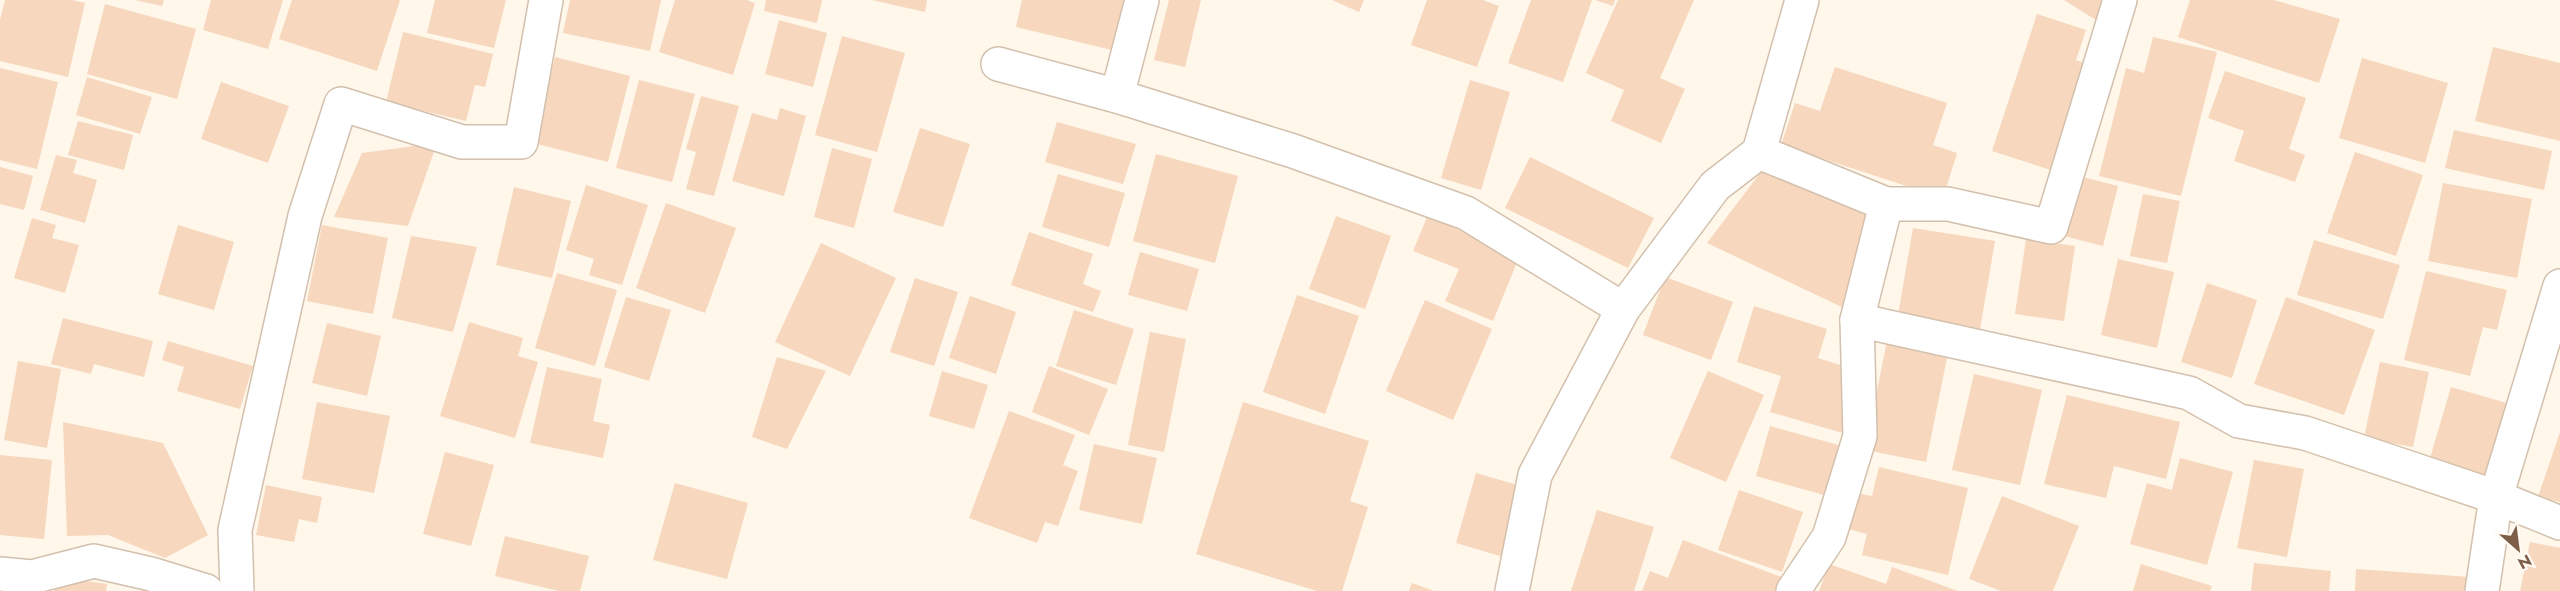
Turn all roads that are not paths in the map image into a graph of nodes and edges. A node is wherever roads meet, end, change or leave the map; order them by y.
1 (546, 0) edge
2 (1142, 0) edge
3 (1802, 0) edge
4 (2120, 0) edge
5 (998, 64) dead end
6 (1116, 96) junction
7 (1759, 152) junction
8 (1886, 204) junction
9 (2560, 286) edge
10 (1623, 309) junction
11 (1857, 320) junction
12 (2496, 497) junction
13 (2560, 523) edge
14 (0, 574) edge
15 (206, 591) edge
16 (237, 591) edge
17 (1512, 591) edge
18 (1793, 591) edge
19 (2482, 591) edge

1 - 16 street
2 - 6 street
3 - 7 street
4 - 8 street
5 - 6 street
6 - 10 street
7 - 8 street
7 - 10 street
8 - 11 street
9 - 12 street
10 - 17 street
11 - 12 street
11 - 18 street
12 - 13 street
12 - 19 street
14 - 15 street

